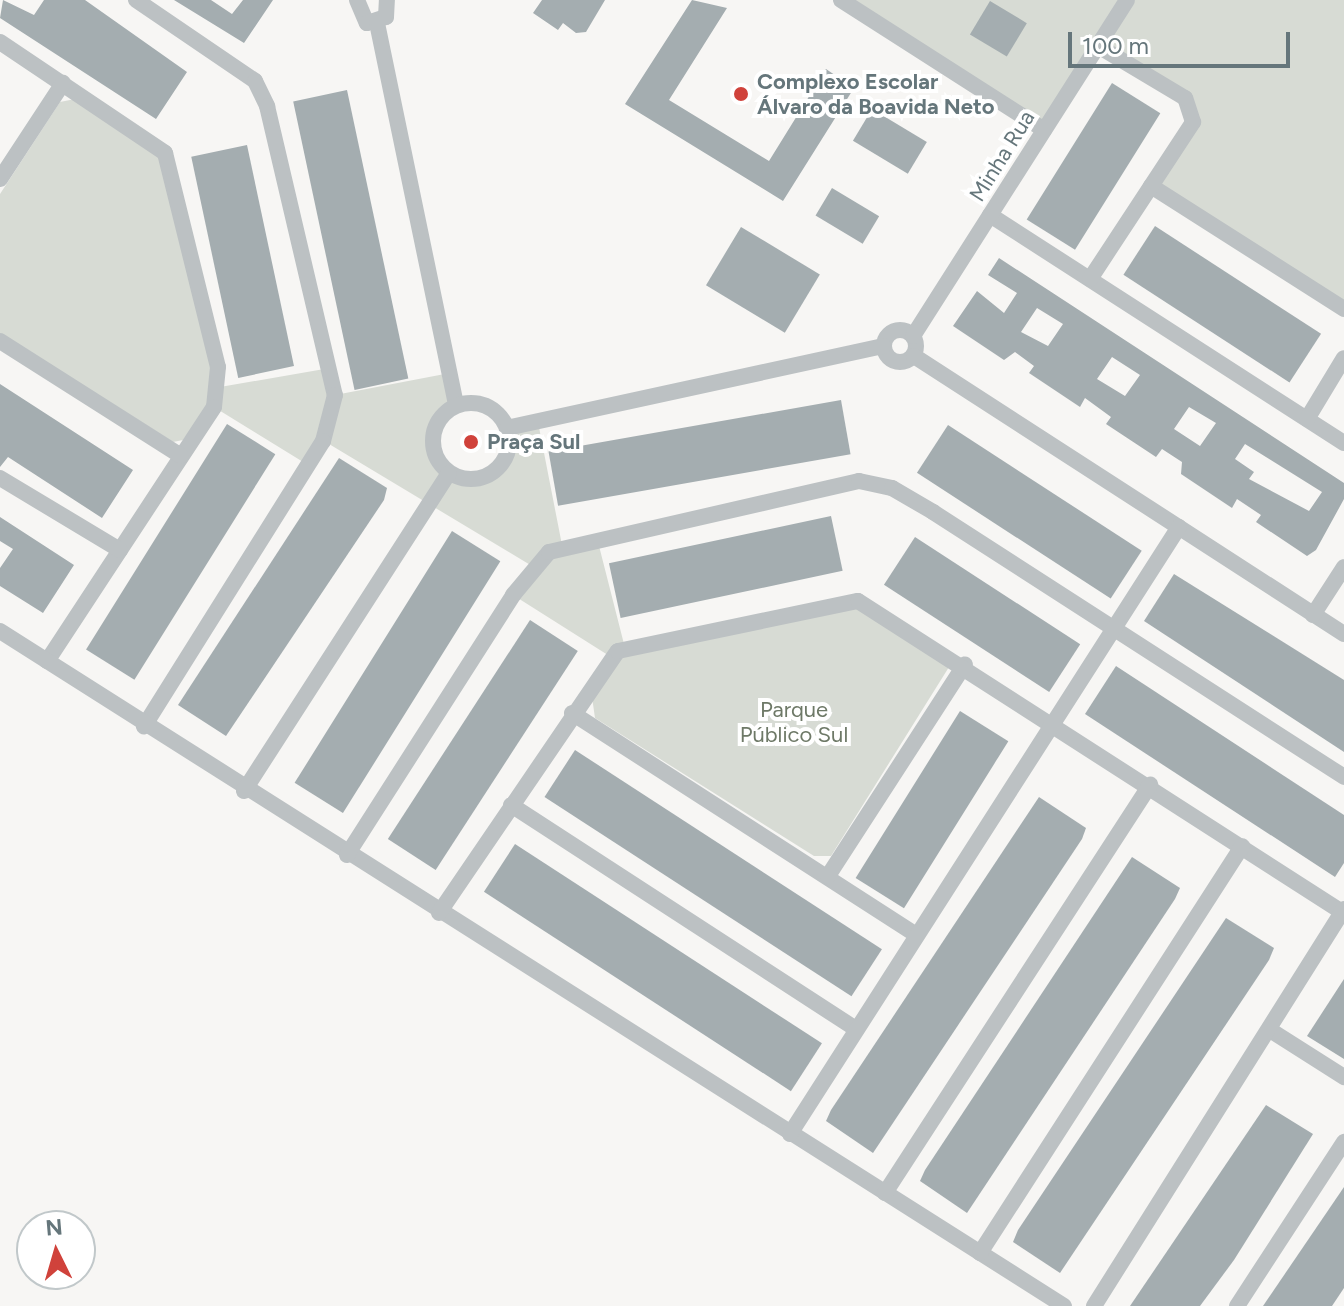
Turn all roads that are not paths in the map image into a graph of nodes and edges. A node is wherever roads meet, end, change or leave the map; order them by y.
1 (136, 0) edge
2 (357, 0) edge
3 (387, 0) edge
4 (841, 0) edge
5 (1127, 0) edge
6 (377, 23) junction
7 (0, 42) edge
8 (1098, 46) junction
9 (63, 83) junction
10 (1044, 130) junction
11 (0, 179) edge
12 (1151, 186) junction
13 (990, 215) junction
14 (1090, 279) junction
15 (1344, 309) edge
16 (913, 336) junction
17 (0, 341) edge
18 (883, 346) junction
19 (914, 356) junction
20 (1344, 358) edge
21 (456, 405) junction
22 (1307, 419) junction
23 (507, 428) junction
24 (1344, 443) edge
25 (181, 456) junction
26 (449, 473) junction
27 (0, 478) edge
28 (1179, 527) junction
29 (120, 550) junction
30 (1344, 567) edge
31 (1313, 615) junction
32 (1115, 629) junction
33 (0, 631) edge
34 (1344, 634) edge
35 (47, 661) junction
36 (965, 664) junction
37 (572, 713) junction
38 (1056, 724) junction
39 (144, 726) junction
40 (1344, 777) edge
41 (1150, 785) junction
42 (244, 791) junction
43 (511, 805) junction
44 (1242, 846) junction
45 (347, 855) junction
46 (828, 876) junction
47 (1343, 910) edge
48 (439, 913) junction
49 (917, 935) junction
50 (856, 1029) junction
51 (1270, 1030) junction
52 (1344, 1077) edge
53 (790, 1134) junction
54 (1344, 1142) edge
55 (885, 1193) junction
56 (980, 1253) junction
57 (1064, 1306) edge
58 (1094, 1306) edge
59 (1237, 1306) edge

1 - 39 street
2 - 6 street
3 - 6 street
4 - 10 street
5 - 8 street, Minha Rua
6 - 21 street
7 - 9 street
8 - 10 street, Minha Rua
8 - 12 street
9 - 11 street
9 - 25 street
10 - 13 street, Minha Rua
12 - 14 street
12 - 15 street
13 - 14 street
13 - 16 street, Minha Rua
14 - 22 street
16 - 18 street
16 - 19 street
17 - 25 street
18 - 19 street
18 - 23 street
19 - 28 street
20 - 22 street
21 - 23 street
21 - 26 street
22 - 24 street
23 - 26 street
25 - 29 street
26 - 42 street
27 - 29 street
28 - 31 street
28 - 32 street
29 - 35 street
30 - 31 street
31 - 34 street
32 - 38 street
32 - 40 street
32 - 45 street
33 - 35 street
35 - 39 street
36 - 37 street
36 - 38 street
36 - 46 street
37 - 43 street
37 - 46 street
38 - 41 street
38 - 49 street
39 - 42 street
41 - 44 street
41 - 55 street
42 - 45 street
43 - 48 street
43 - 50 street
44 - 47 street
44 - 56 street
45 - 48 street
46 - 49 street
47 - 51 street
48 - 53 street
49 - 50 street
50 - 53 street
51 - 52 street
51 - 58 street
53 - 55 street
54 - 59 street
55 - 56 street
56 - 57 street

